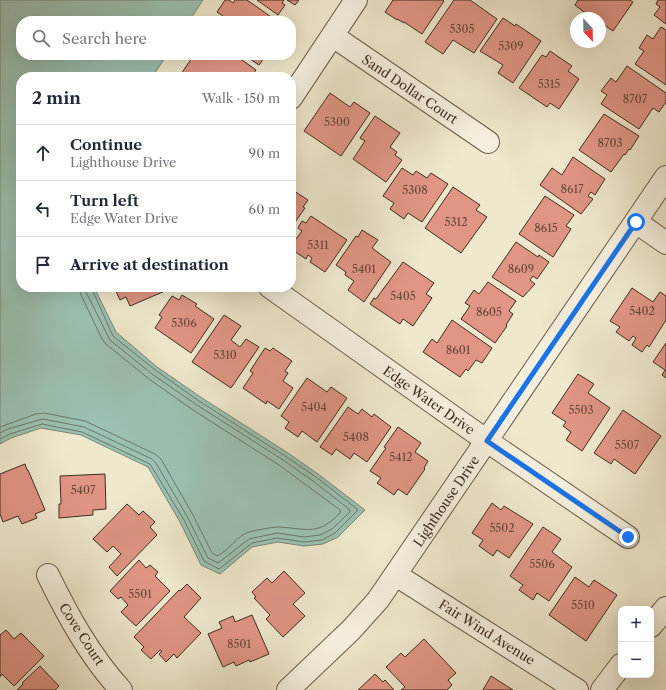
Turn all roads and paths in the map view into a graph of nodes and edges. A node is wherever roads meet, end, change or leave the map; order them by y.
1 (356, 0) edge
2 (332, 36) junction
3 (296, 90) edge
4 (488, 142) dead end
5 (666, 177) edge
6 (636, 222) junction
7 (666, 243) edge
8 (277, 292) edge
9 (487, 441) junction
10 (628, 537) dead end
11 (48, 575) dead end
12 (396, 575) junction
13 (666, 609) edge
14 (654, 623) edge
15 (618, 669) edge
16 (122, 690) edge
17 (288, 690) edge
18 (577, 690) edge
19 (602, 690) edge

1 - 2 street
2 - 3 street
2 - 4 street, Sand Dollar Court
5 - 6 street, Lighthouse Drive
6 - 7 street
6 - 9 street, Lighthouse Drive
8 - 9 street, Edge Water Drive
9 - 10 street, Edge Water Drive
9 - 12 street, Lighthouse Drive
11 - 16 street, Cove Court
12 - 17 street, Lighthouse Drive
12 - 18 street, Fair Wind Avenue
13 - 14 street
15 - 19 street

